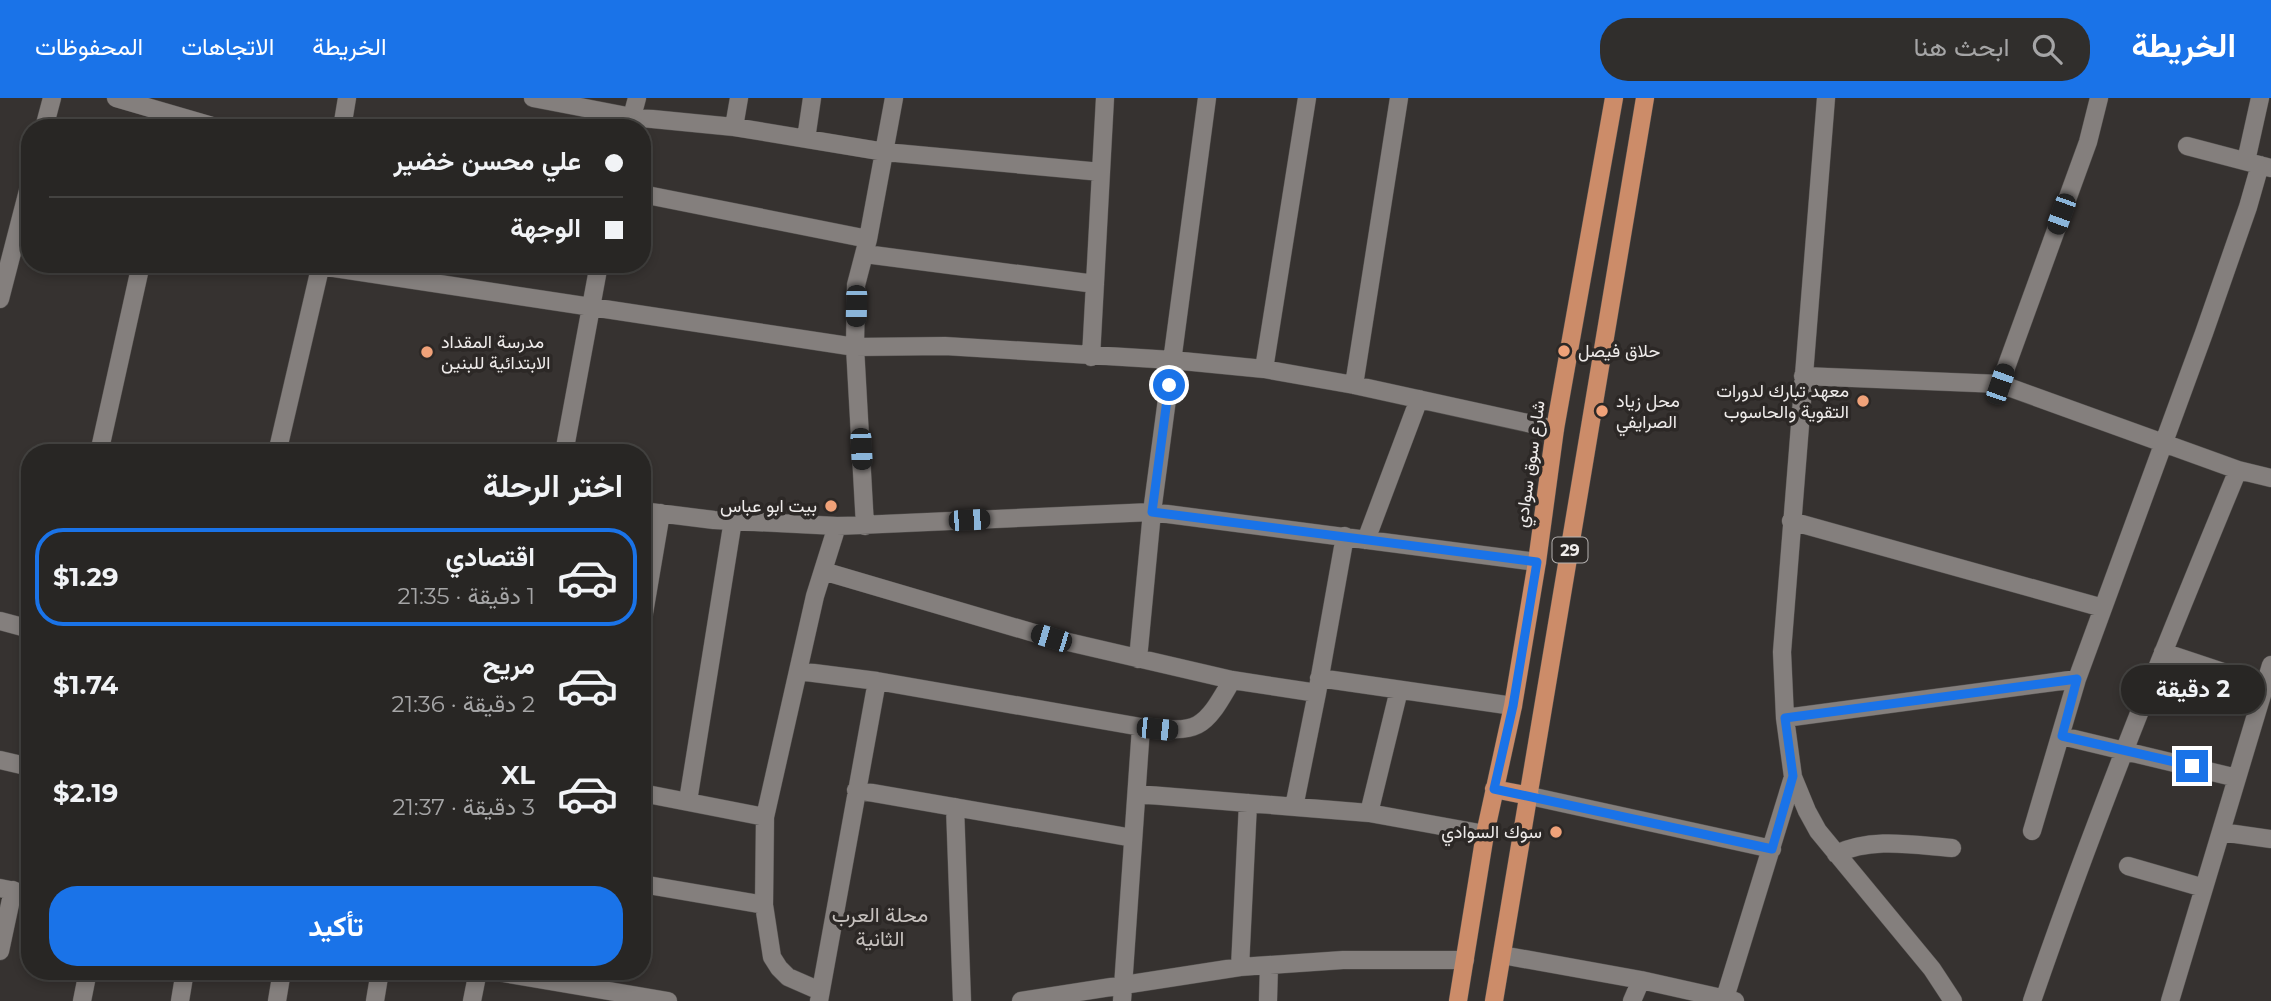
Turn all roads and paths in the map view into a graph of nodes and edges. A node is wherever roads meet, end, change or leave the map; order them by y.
1 (52, 98) edge
2 (116, 98) edge
3 (347, 98) edge
4 (533, 98) edge
5 (636, 98) edge
6 (739, 98) edge
7 (812, 98) edge
8 (894, 98) edge
9 (1105, 98) edge
10 (1207, 98) edge
11 (1307, 98) edge
12 (1399, 98) edge
13 (1614, 98) edge
14 (1645, 98) edge
15 (1826, 98) edge
16 (2099, 98) edge
17 (2260, 98) edge
18 (46, 119) edge
19 (165, 119) edge
20 (344, 119) edge
21 (614, 119) edge
22 (631, 119) edge
23 (651, 124) edge
24 (734, 128) junction
25 (806, 139) junction
26 (2187, 146) dead end
27 (885, 152) junction
28 (2259, 165) edge
29 (1101, 172) junction
30 (651, 196) edge
31 (21, 218) edge
32 (867, 247) junction
33 (139, 273) edge
34 (319, 273) edge
35 (371, 273) edge
36 (597, 273) edge
37 (1095, 284) junction
38 (0, 299) edge
39 (589, 308) junction
40 (855, 347) junction
41 (1091, 356) junction
42 (1172, 360) junction
43 (1264, 369) junction
44 (1803, 376) junction
45 (2000, 384) junction
46 (1354, 385) junction
47 (1419, 400) junction
48 (1555, 429) junction
49 (2162, 443) junction
50 (101, 444) edge
51 (279, 444) edge
52 (566, 444) edge
53 (2238, 470) junction
54 (2271, 478) edge
55 (651, 512) edge
56 (1152, 512) junction
57 (661, 513) junction
58 (733, 520) junction
59 (1791, 521) junction
60 (837, 526) junction
61 (865, 526) junction
62 (1345, 536) junction
63 (1366, 540) junction
64 (1537, 562) junction
65 (823, 571) junction
66 (651, 572) edge
67 (2103, 608) junction
68 (0, 621) edge
69 (21, 627) edge
70 (2163, 652) junction
71 (1138, 659) junction
72 (2271, 666) edge
73 (797, 671) junction
74 (2077, 679) junction
75 (1232, 680) junction
76 (877, 681) junction
77 (1318, 686) junction
78 (2265, 686) junction
79 (1399, 690) junction
80 (1513, 706) junction
81 (1785, 718) junction
82 (1141, 727) junction
83 (2062, 736) junction
84 (2124, 749) junction
85 (0, 760) edge
86 (21, 765) edge
87 (1793, 776) junction
88 (2237, 778) junction
89 (1494, 789) junction
90 (856, 790) junction
91 (1137, 794) junction
92 (651, 795) edge
93 (1530, 796) junction
94 (688, 801) junction
95 (1248, 803) junction
96 (956, 807) junction
97 (1294, 807) junction
98 (1369, 813) junction
99 (765, 817) junction
100 (2032, 831) dead end
101 (2221, 832) junction
102 (1485, 834) junction
103 (1133, 838) junction
104 (2271, 839) edge
105 (1952, 848) dead end
106 (1772, 849) junction
107 (1836, 855) junction
108 (2128, 866) dead end
109 (651, 886) edge
110 (2204, 888) junction
111 (14, 891) edge
112 (764, 905) junction
113 (0, 951) edge
114 (1502, 955) junction
115 (1465, 960) junction
116 (1269, 965) junction
117 (1240, 967) junction
118 (86, 980) edge
119 (184, 980) edge
120 (280, 980) edge
121 (378, 980) edge
122 (476, 980) edge
123 (544, 980) edge
124 (1641, 980) junction
125 (1146, 992) edge
126 (1123, 994) edge
127 (820, 996) edge
128 (1728, 1000) edge
129 (82, 1001) edge
130 (180, 1001) edge
131 (277, 1001) edge
132 (375, 1001) edge
133 (472, 1001) edge
134 (668, 1001) edge
135 (962, 1001) edge
136 (1021, 1001) edge
137 (1268, 1001) edge
138 (1458, 1001) edge
139 (1494, 1001) edge
140 (1632, 1001) edge
141 (1953, 1001) edge
142 (2032, 1001) edge
143 (2170, 1001) edge

1 - 18 street
2 - 19 street
3 - 20 street
4 - 21 street
5 - 22 street
6 - 24 street
7 - 25 street
8 - 27 street
9 - 29 street
10 - 42 street
11 - 43 street
12 - 46 street
13 - 48 main road, شارع سوق سوادي / 29
14 - 93 main road, 29
15 - 44 street
16 - 45 street
17 - 28 street
23 - 24 street
24 - 25 street
25 - 27 street
26 - 28 street
27 - 29 street
27 - 32 street
28 - 49 street
29 - 37 street
30 - 32 street
31 - 38 street
32 - 37 street
32 - 40 street
33 - 50 street
34 - 51 street
35 - 39 street
36 - 39 street
37 - 41 street
39 - 40 street
39 - 52 street
40 - 41 street
40 - 61 street
41 - 42 street
42 - 43 street
42 - 56 street
43 - 46 street
44 - 45 street
44 - 59 street
45 - 49 street
46 - 47 street
47 - 48 street
47 - 63 street
48 - 64 main road, شارع سوق سوادي / 29
49 - 53 street
49 - 67 street
53 - 54 street
53 - 70 street
55 - 57 street
56 - 61 street
56 - 62 street
56 - 71 street
57 - 58 street
57 - 66 street
58 - 60 street
58 - 94 street
59 - 67 street
59 - 81 street
60 - 61 street
60 - 65 street
62 - 63 street
62 - 77 street
63 - 64 street
64 - 80 main road, شارع سوق سوادي / 29
65 - 71 street
65 - 73 street
67 - 74 street
68 - 69 street
70 - 78 street
70 - 84 street
71 - 75 street
72 - 78 street
73 - 76 street
73 - 99 street
74 - 81 street
74 - 83 street
75 - 77 street
75 - 82 street
76 - 82 street
76 - 90 street
77 - 79 street
77 - 97 street
78 - 88 street
79 - 80 street
79 - 98 street
80 - 89 main road, شارع سوق سوادي / 29
81 - 87 street
82 - 91 street
83 - 84 street
83 - 100 street
84 - 88 street
84 - 142 street
85 - 86 street
87 - 106 street
87 - 107 street
88 - 101 street
89 - 93 main road
89 - 102 main road, شارع سوق سوادي / 29
90 - 96 street
90 - 127 street
91 - 95 street
91 - 103 street
92 - 94 street
93 - 106 street
93 - 114 main road, 29
94 - 99 street
95 - 97 street
95 - 117 street
96 - 103 street
96 - 135 street
97 - 98 street
98 - 102 street
99 - 112 street
101 - 104 street
101 - 110 street
102 - 115 main road, شارع سوق سوادي / 29
103 - 126 street
105 - 107 street
106 - 128 street
107 - 141 street
108 - 110 street
109 - 112 street
110 - 143 street
111 - 113 street
112 - 127 street
114 - 124 street
114 - 139 main road, 29
115 - 116 street
115 - 138 main road, شارع سوق سوادي / 29
116 - 117 street
116 - 137 street
117 - 125 street
118 - 129 street
119 - 130 street
120 - 131 street
121 - 132 street
122 - 133 street
123 - 134 street
124 - 128 street
124 - 140 street
125 - 126 street
126 - 136 street

